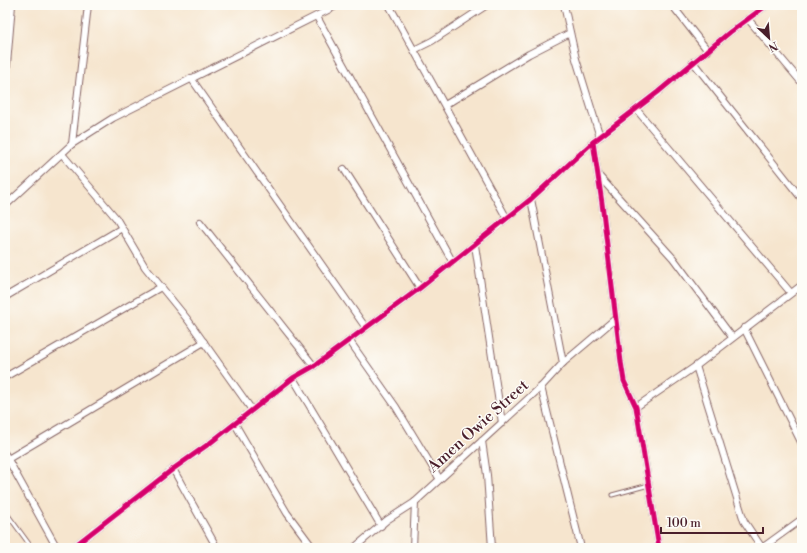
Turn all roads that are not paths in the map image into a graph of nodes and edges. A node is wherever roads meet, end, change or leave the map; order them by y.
1 (12, 5) edge
2 (88, 5) edge
3 (338, 5) edge
4 (389, 5) edge
5 (487, 5) edge
6 (564, 5) edge
7 (672, 5) edge
8 (767, 5) edge
9 (327, 8) edge
10 (317, 16) junction
11 (748, 19) junction
12 (570, 33) junction
13 (414, 50) junction
14 (708, 51) junction
15 (694, 62) junction
16 (191, 78) junction
17 (802, 83) edge
18 (5, 88) edge
19 (445, 105) junction
20 (636, 109) junction
21 (600, 137) junction
22 (593, 142) junction
23 (72, 144) junction
24 (62, 154) junction
25 (344, 169) dead end
26 (598, 175) junction
27 (531, 199) junction
28 (802, 199) edge
29 (5, 206) edge
30 (506, 217) junction
31 (200, 222) dead end
32 (122, 228) junction
33 (474, 245) junction
34 (452, 261) junction
35 (802, 285) edge
36 (161, 287) junction
37 (420, 288) junction
38 (791, 293) junction
39 (5, 297) edge
40 (615, 319) junction
41 (366, 328) junction
42 (744, 328) junction
43 (732, 337) junction
44 (349, 340) junction
45 (204, 342) junction
46 (563, 363) junction
47 (314, 366) junction
48 (696, 366) junction
49 (5, 376) edge
50 (292, 378) junction
51 (541, 387) junction
52 (636, 407) junction
53 (252, 410) junction
54 (502, 423) junction
55 (235, 424) junction
56 (482, 441) junction
57 (802, 444) edge
58 (6, 456) edge
59 (173, 469) junction
60 (440, 478) junction
61 (649, 485) junction
62 (612, 495) dead end
63 (415, 502) junction
64 (5, 511) edge
65 (802, 519) edge
66 (381, 526) junction
67 (32, 548) edge
68 (57, 548) edge
69 (72, 548) edge
70 (217, 548) edge
71 (313, 548) edge
72 (354, 548) edge
73 (413, 548) edge
74 (492, 548) edge
75 (581, 548) edge
76 (659, 548) edge

1 - 18 street
2 - 23 street
3 - 9 street
4 - 13 street
5 - 13 street
6 - 12 street
7 - 14 street
8 - 11 street
9 - 10 street
10 - 16 street
10 - 34 street
11 - 14 street
11 - 17 street
12 - 19 street
12 - 21 street
13 - 19 street
14 - 15 street
15 - 20 street
15 - 28 street
16 - 23 street
16 - 41 street
19 - 30 street
20 - 21 street
20 - 38 street
21 - 22 street
22 - 26 street
22 - 27 street
23 - 24 street
24 - 29 street
24 - 32 street
25 - 37 street
26 - 40 street
26 - 43 street
27 - 30 street
27 - 46 street
30 - 33 street
31 - 47 street
32 - 36 street
32 - 39 street
33 - 34 street
33 - 54 street
34 - 37 street
35 - 38 street
36 - 45 street
36 - 49 street
37 - 41 street
38 - 42 street
40 - 46 street, Amen Owie Street
40 - 52 street
41 - 44 street
42 - 43 street
42 - 57 street
43 - 48 street
44 - 47 street
44 - 60 street
45 - 53 street
45 - 58 street
46 - 51 street, Amen Owie Street
47 - 50 street
48 - 52 street
48 - 65 street
50 - 53 street
50 - 66 street
51 - 54 street, Amen Owie Street
51 - 75 street
52 - 61 street
53 - 55 street
54 - 56 street, Amen Owie Street
55 - 59 street
55 - 71 street
56 - 60 street, Amen Owie Street
56 - 74 street
58 - 68 street
59 - 69 street
59 - 70 street
60 - 63 street, Amen Owie Street
61 - 62 lane
61 - 76 street
63 - 66 street, Amen Owie Street
63 - 73 street
64 - 67 lane
66 - 72 street, Amen Owie Street

